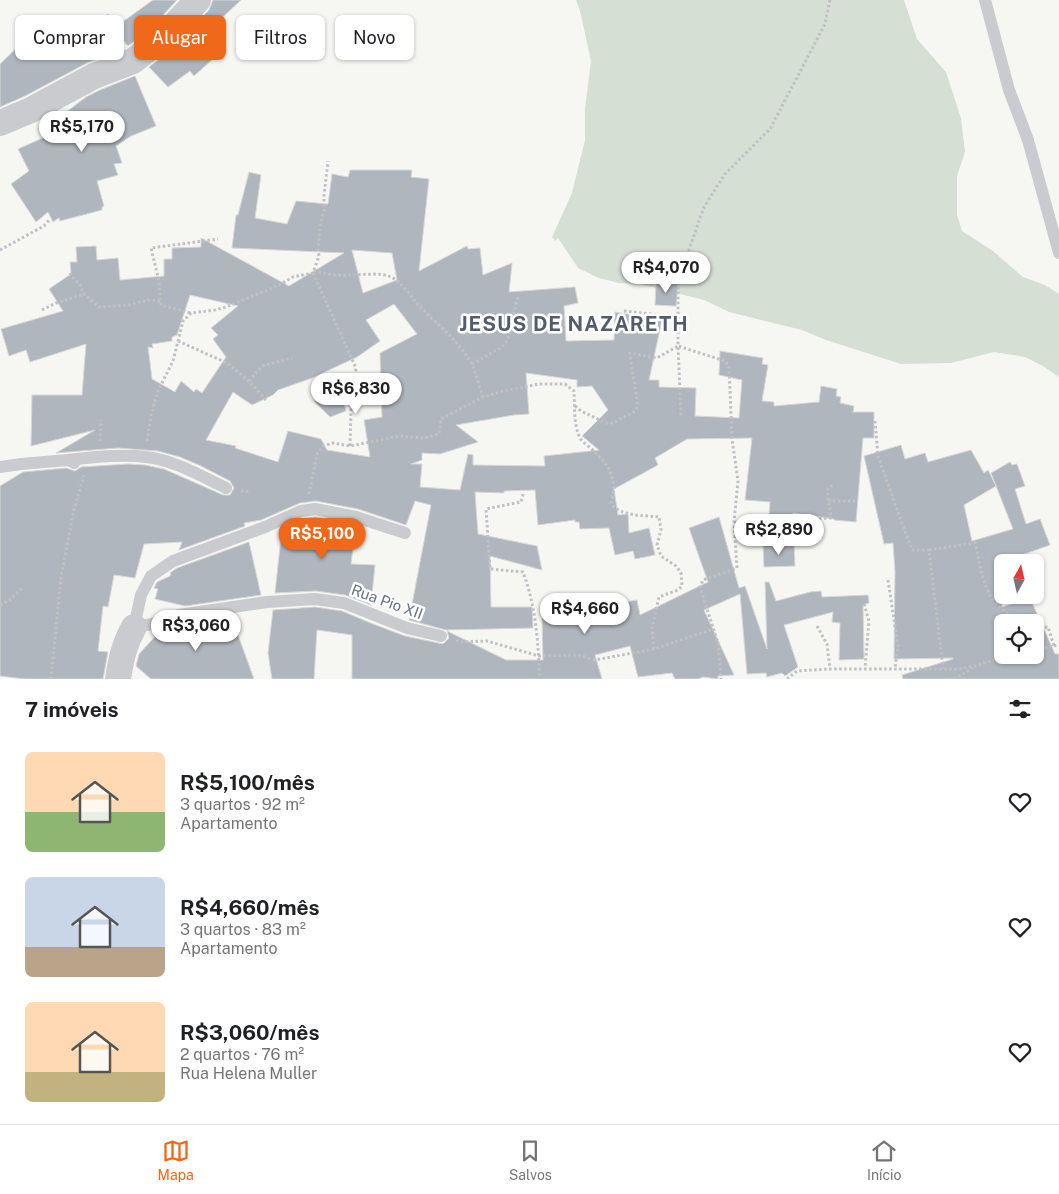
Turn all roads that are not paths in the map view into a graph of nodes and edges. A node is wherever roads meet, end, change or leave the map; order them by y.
1 (198, 0) edge
2 (985, 0) edge
3 (0, 123) edge
4 (1059, 253) edge
5 (0, 467) edge
6 (226, 488) dead end
7 (404, 533) dead end
8 (134, 627) junction
9 (441, 636) road end
10 (118, 679) edge

1 - 3 street
2 - 4 lane
5 - 6 lane
7 - 8 lane
8 - 9 lane, Rua Pio XII
8 - 10 street

